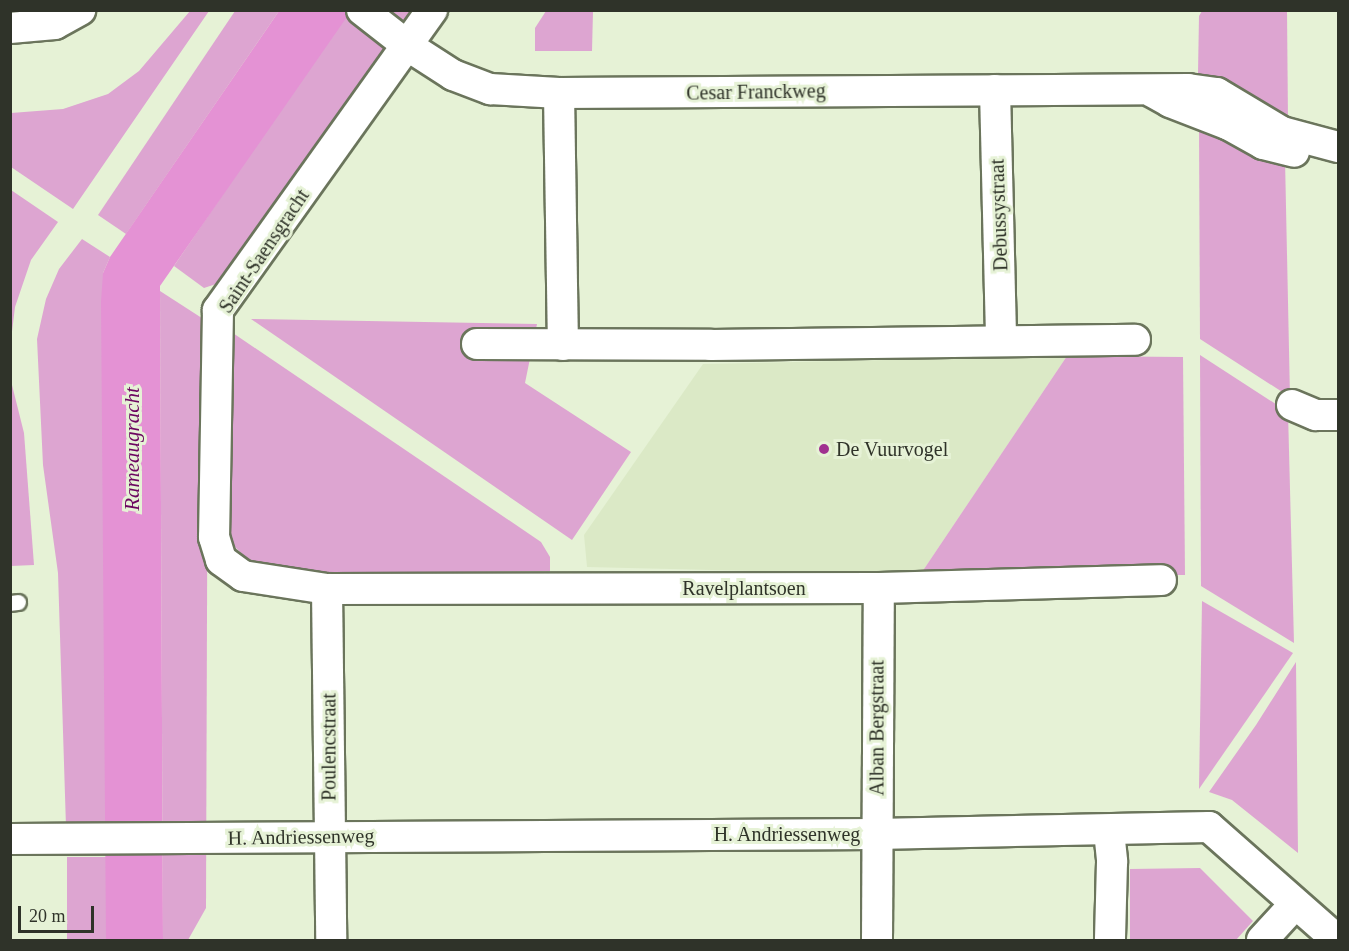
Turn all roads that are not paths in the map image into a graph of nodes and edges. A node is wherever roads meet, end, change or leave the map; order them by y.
1 (80, 10) edge
2 (432, 10) edge
3 (372, 18) edge
4 (10, 28) edge
5 (408, 46) junction
6 (995, 90) junction
7 (559, 93) junction
8 (1338, 148) edge
9 (1001, 340) junction
10 (1135, 340) dead end
11 (477, 344) dead end
12 (563, 345) junction
13 (1292, 405) dead end
14 (1338, 415) edge
15 (1161, 580) dead end
16 (879, 588) junction
17 (327, 589) junction
18 (1109, 831) junction
19 (876, 834) junction
20 (329, 836) junction
21 (10, 839) edge
22 (1295, 904) junction
23 (331, 940) edge
24 (877, 940) edge
25 (1110, 940) edge
26 (1262, 940) edge
27 (1337, 940) edge

1 - 4 street
2 - 5 street, Saint-Saensgracht
3 - 5 street, Cesar Franckweg
5 - 7 street, Cesar Franckweg
5 - 17 street, Saint-Saensgracht
6 - 7 street, Cesar Franckweg
6 - 8 street, Cesar Franckweg
6 - 9 street, Debussystraat
7 - 12 street
9 - 10 street
9 - 12 street
11 - 12 street
13 - 14 street
15 - 16 street, Ravelplantsoen
16 - 17 street, Ravelplantsoen
16 - 19 street, Alban Bergstraat
17 - 20 street, Poulencstraat
18 - 19 street, H. Andriessenweg
18 - 22 street, H. Andriessenweg
18 - 25 street
19 - 20 street, H. Andriessenweg
19 - 24 street, Alban Bergstraat
20 - 21 street, H. Andriessenweg
20 - 23 street, Poulencstraat
22 - 26 street
22 - 27 street, H. Andriessenweg

